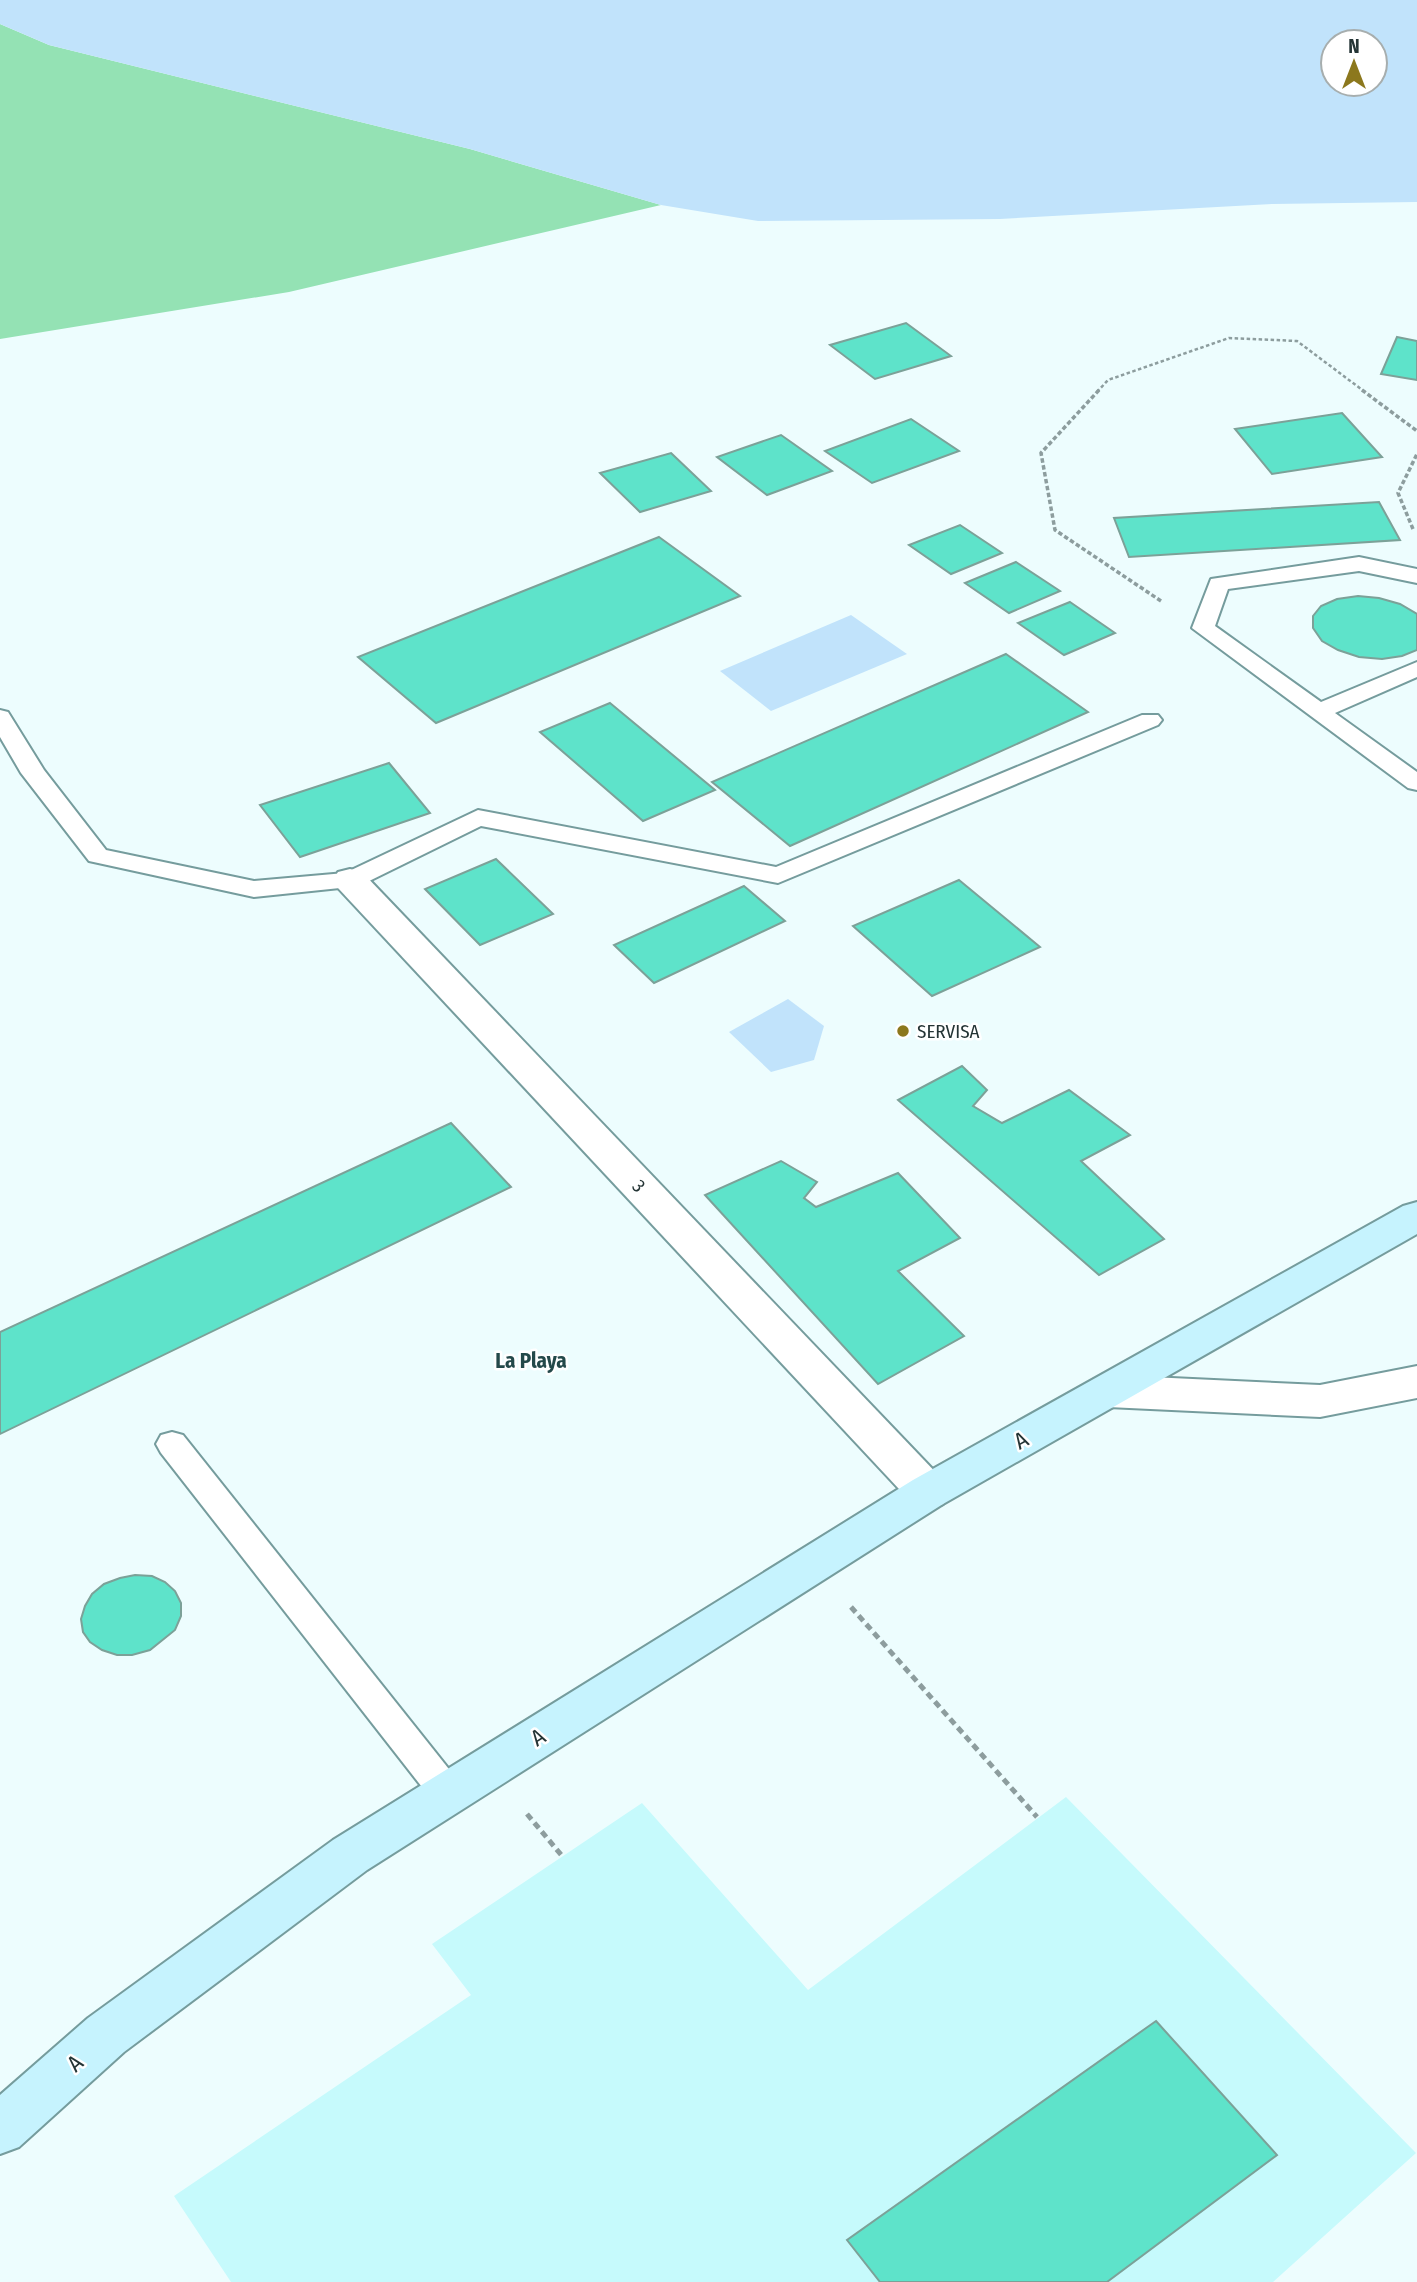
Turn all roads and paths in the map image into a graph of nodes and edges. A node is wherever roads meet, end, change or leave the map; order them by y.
1 (1417, 431) edge
2 (1417, 453) edge
3 (1417, 540) edge
4 (1417, 576) edge
5 (1203, 628) junction
6 (1417, 668) edge
7 (1320, 711) junction
8 (0, 717) edge
9 (1150, 720) dead end
10 (1417, 783) edge
11 (350, 880) junction
12 (1417, 1216) edge
13 (1417, 1381) edge
14 (1108, 1391) junction
15 (172, 1444) dead end
16 (928, 1492) junction
17 (813, 1564) junction
18 (448, 1794) junction
19 (1037, 1818) dead end
20 (0, 2129) edge

1 - 5 path
2 - 3 path
4 - 5 lane
5 - 7 lane
6 - 7 lane
7 - 10 lane
8 - 11 lane
9 - 11 lane
11 - 16 street, 3
12 - 14 main road, A
13 - 14 street
14 - 16 main road, A
15 - 18 lane
16 - 17 main road, A
17 - 18 main road, A
17 - 19 path
18 - 20 main road, A

